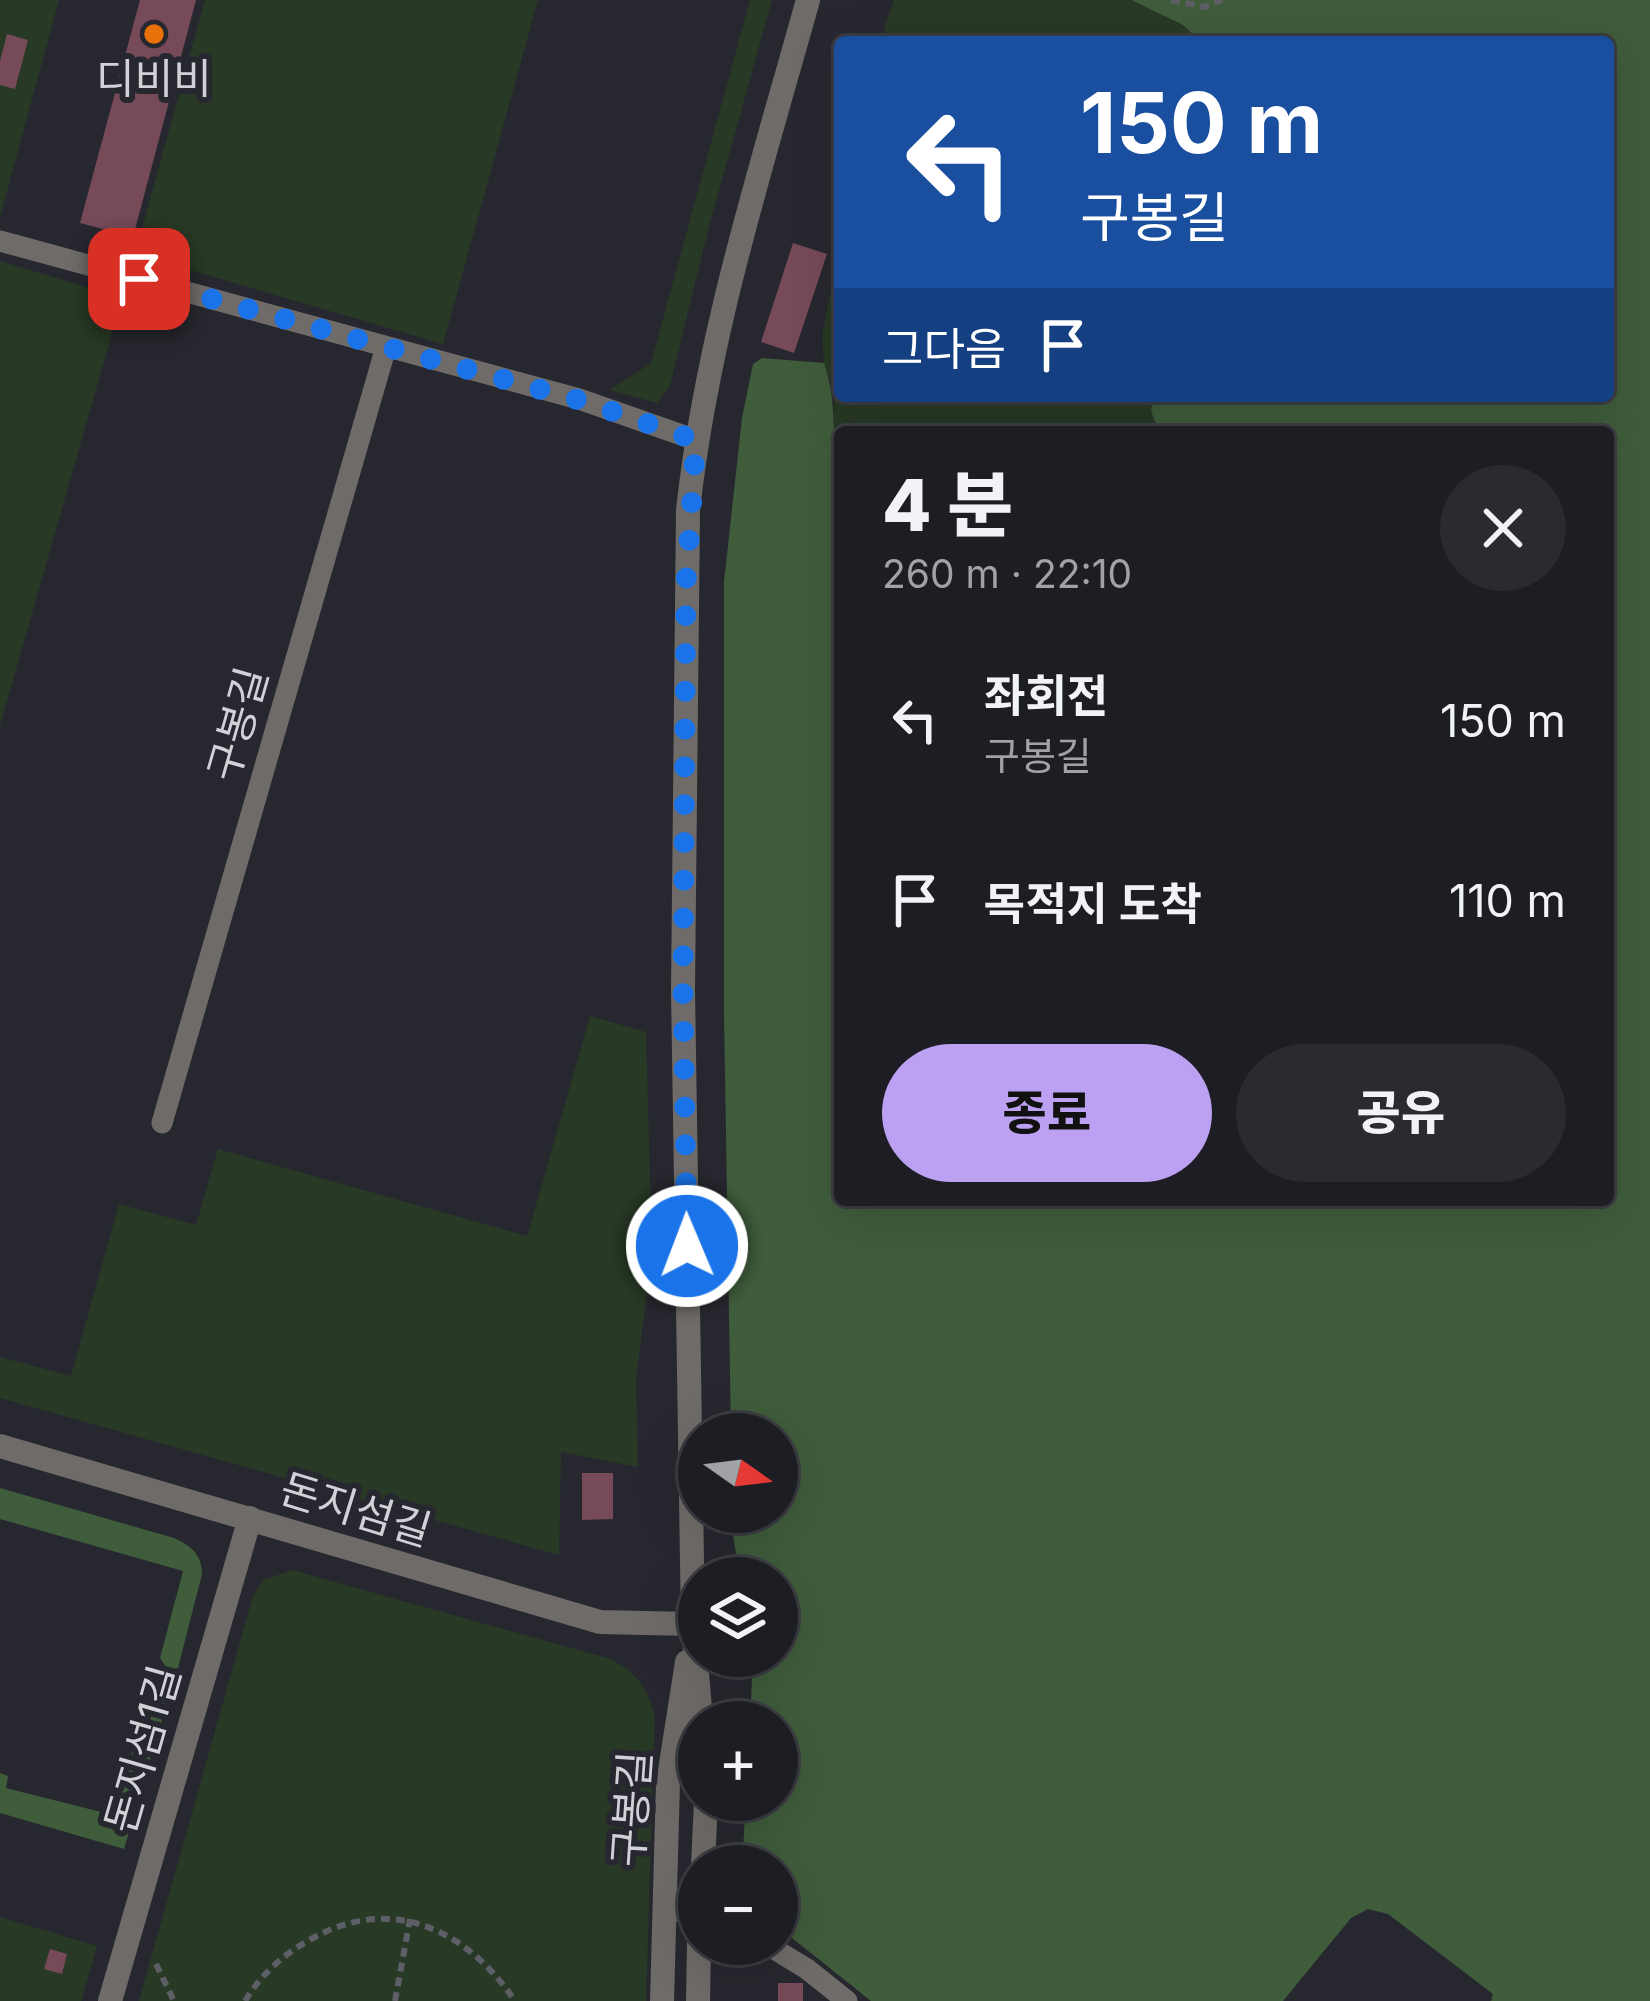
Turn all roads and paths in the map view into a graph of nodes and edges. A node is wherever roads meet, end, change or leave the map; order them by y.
1 (808, 0) edge
2 (1171, 0) edge
3 (1222, 0) edge
4 (0, 241) edge
5 (386, 346) junction
6 (696, 440) junction
7 (162, 1123) dead end
8 (0, 1446) edge
9 (250, 1518) junction
10 (692, 1557) edge
11 (678, 1624) edge
12 (685, 1677) edge
13 (664, 1906) junction
14 (678, 1910) edge
15 (410, 1919) junction
16 (156, 1964) dead end
17 (798, 1964) edge
18 (699, 1965) edge
19 (110, 2001) edge
20 (174, 2001) edge
21 (245, 2001) edge
22 (395, 2001) edge
23 (515, 2001) edge
24 (662, 2001) edge
25 (698, 2001) edge
26 (847, 2001) edge

1 - 6 street, 구봉길
2 - 3 path
4 - 5 lane
5 - 6 lane
5 - 7 lane, 구봉길
6 - 10 street, 구봉길
8 - 9 street, 돈지섬길
9 - 11 street, 돈지섬길
9 - 19 street, 돈지섬1길
12 - 13 street, 구봉길
13 - 14 lane
13 - 24 street, 구봉길
15 - 21 path
15 - 22 path
15 - 23 path
16 - 20 path
17 - 26 lane
18 - 25 street

